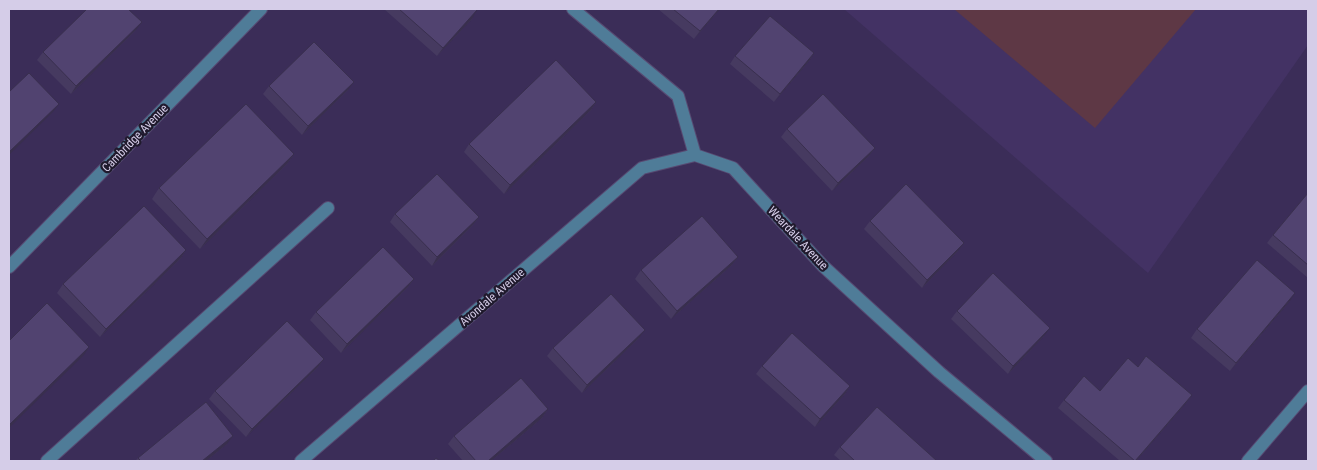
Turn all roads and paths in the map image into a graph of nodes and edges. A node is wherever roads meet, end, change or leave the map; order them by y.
1 (261, 9) edge
2 (573, 9) edge
3 (695, 155) junction
4 (328, 208) dead end
5 (9, 267) edge
6 (1308, 391) edge
7 (47, 461) edge
8 (301, 461) edge
9 (1046, 461) edge
10 (1248, 461) edge

1 - 5 street, Cambridge Avenue
2 - 3 street
3 - 8 street, Avondale Avenue
3 - 9 street, Weardale Avenue
4 - 7 street
6 - 10 street

